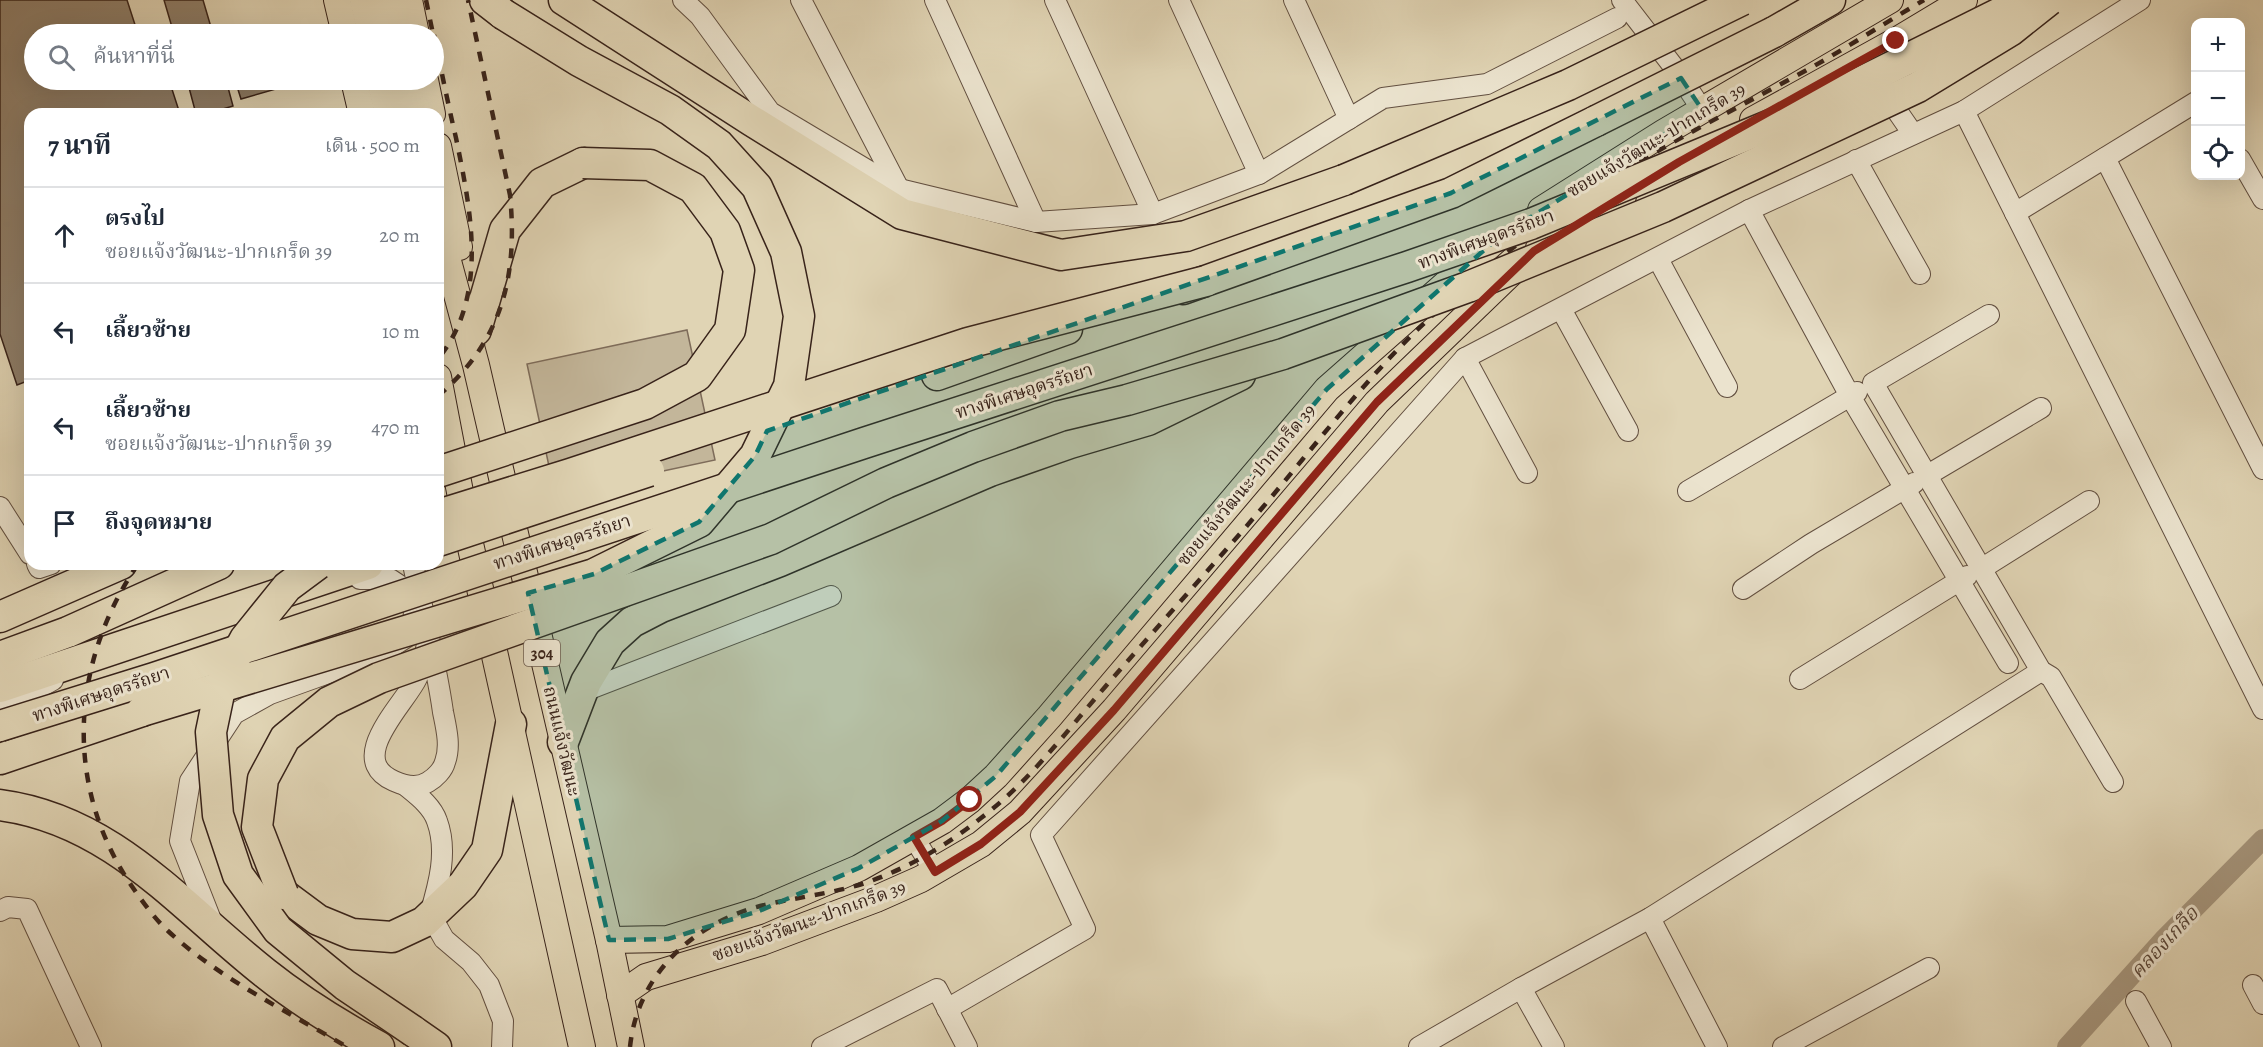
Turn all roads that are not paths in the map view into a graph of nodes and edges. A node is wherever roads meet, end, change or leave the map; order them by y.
1 (338, 0) edge
2 (363, 0) edge
3 (386, 0) edge
4 (409, 0) edge
5 (564, 0) edge
6 (683, 0) edge
7 (801, 0) edge
8 (935, 0) edge
9 (1055, 0) edge
10 (1179, 0) edge
11 (1294, 0) edge
12 (1743, 0) edge
13 (1830, 0) edge
14 (1890, 0) edge
15 (1964, 0) edge
16 (2026, 0) edge
17 (2049, 0) edge
18 (2140, 0) edge
19 (494, 7) edge
20 (1620, 9) edge
21 (343, 24) edge
22 (369, 24) edge
23 (392, 24) edge
24 (414, 24) edge
25 (1863, 59) junction
26 (356, 90) edge
27 (382, 90) edge
28 (405, 90) edge
29 (427, 90) edge
30 (2191, 105) edge
31 (361, 108) edge
32 (387, 108) edge
33 (410, 108) edge
34 (431, 108) edge
35 (1703, 111) junction
36 (1964, 111) junction
37 (1349, 118) junction
38 (1912, 134) junction
39 (2105, 158) junction
40 (1856, 160) junction
41 (2245, 166) edge
42 (1259, 174) junction
43 (444, 175) edge
44 (899, 189) junction
45 (2263, 199) edge
46 (1749, 210) junction
47 (2015, 213) junction
48 (1153, 214) junction
49 (1036, 222) junction
50 (444, 246) edge
51 (1658, 259) junction
52 (1920, 274) dead end
53 (1206, 281) junction
54 (1561, 309) junction
55 (1989, 315) dead end
56 (476, 330) junction
57 (1283, 354) junction
58 (1465, 358) junction
59 (476, 365) junction
60 (1727, 387) dead end
61 (1860, 390) junction
62 (444, 408) edge
63 (2041, 408) dead end
64 (1628, 431) dead end
65 (2263, 469) edge
66 (444, 470) edge
67 (1527, 473) dead end
68 (1915, 483) junction
69 (1688, 491) dead end
70 (2089, 501) dead end
71 (0, 507) edge
72 (444, 513) edge
73 (444, 539) edge
74 (469, 539) junction
75 (24, 541) edge
76 (444, 549) edge
77 (106, 570) edge
78 (206, 570) edge
79 (310, 570) edge
80 (392, 570) edge
81 (1969, 575) junction
82 (1743, 589) dead end
83 (831, 596) dead end
84 (0, 617) edge
85 (429, 634) junction
86 (0, 657) edge
87 (2008, 663) dead end
88 (2041, 672) junction
89 (53, 680) junction
90 (1800, 680) dead end
91 (0, 687) edge
92 (582, 692) junction
93 (2263, 709) edge
94 (0, 710) edge
95 (511, 724) junction
96 (0, 726) edge
97 (562, 742) junction
98 (0, 759) edge
99 (2113, 782) dead end
100 (406, 786) junction
101 (0, 805) edge
102 (914, 837) junction
103 (935, 872) junction
104 (0, 911) edge
105 (430, 914) junction
106 (1650, 918) junction
107 (214, 928) junction
108 (609, 940) junction
109 (1929, 968) dead end
110 (2253, 985) dead end
111 (1521, 988) junction
112 (620, 995) junction
113 (2136, 1001) dead end
114 (2263, 1004) edge
115 (947, 1008) junction
116 (424, 1039) edge
117 (91, 1047) edge
118 (379, 1047) edge
119 (502, 1047) edge
120 (582, 1047) edge
121 (631, 1047) edge
122 (822, 1047) edge
123 (967, 1047) edge
124 (1419, 1047) edge
125 (1554, 1047) edge
126 (1717, 1047) edge
127 (1783, 1047) edge
128 (2161, 1047) edge

1 - 21 main road
2 - 22 main road
3 - 23 main road
4 - 24 main road
5 - 12 highway, bridge
6 - 44 street
7 - 44 street
8 - 49 street
9 - 48 street
10 - 42 street
11 - 37 street
13 - 53 highway, bridge
14 - 35 main road, ซอยแจ้งวัฒนะ-ปากเกร็ด 39
15 - 25 main road, ซอยแจ้งวัฒนะ-ปากเกร็ด 39
16 - 96 highway, ทางพิเศษอุดรรัถยา, bridge
17 - 57 highway, bridge
18 - 36 street
19 - 98 highway, bridge
20 - 35 street
20 - 37 street
25 - 38 street
25 - 103 main road, ซอยแจ้งวัฒนะ-ปากเกร็ด 39
26 - 31 main road
27 - 32 main road
28 - 33 main road
29 - 34 main road
30 - 39 street
35 - 102 main road, ซอยแจ้งวัฒนะ-ปากเกร็ด 39
36 - 38 street
36 - 47 street
37 - 42 street
38 - 40 street
39 - 47 street
39 - 65 street
40 - 46 street
40 - 52 street
41 - 45 street
42 - 48 street
43 - 56 main road, ถนนแจ้งวัฒนะ / 304
44 - 49 street
46 - 51 street
46 - 61 street
47 - 93 street
48 - 49 street
50 - 59 main road, ถนนแจ้งวัฒนะ
51 - 54 street
51 - 60 street
53 - 72 highway, bridge
53 - 73 highway, bridge
54 - 58 street
54 - 64 street
55 - 61 street
56 - 59 main road, ถนนแจ้งวัฒนะ / 304
56 - 66 highway, bridge
57 - 92 highway, bridge
57 - 105 highway, bridge
58 - 67 street
58 - 115 street
59 - 97 main road, ถนนแจ้งวัฒนะ / 304
61 - 68 street
61 - 69 street
62 - 74 main road, 304
63 - 68 street
68 - 81 street
68 - 82 street
70 - 81 street
71 - 75 street
74 - 76 street
74 - 95 main road, 304
77 - 84 highway
78 - 86 highway
79 - 116 highway, bridge
80 - 85 street
80 - 89 street
80 - 91 highway, bridge
80 - 107 street
81 - 87 street
81 - 88 street
81 - 90 street
83 - 92 street
85 - 100 street
85 - 100 street
88 - 99 street
88 - 106 street
89 - 91 street
89 - 94 street
92 - 97 highway
95 - 105 highway
95 - 120 main road, 304
97 - 108 main road, ถนนแจ้งวัฒนะ / 304
100 - 105 street
101 - 107 highway
102 - 103 street
102 - 108 main road, ซอยแจ้งวัฒนะ-ปากเกร็ด 39
103 - 112 main road, ซอยแจ้งวัฒนะ-ปากเกร็ด 39
104 - 117 street
105 - 119 street
106 - 111 street
106 - 126 street
107 - 118 highway
108 - 112 main road, ถนนแจ้งวัฒนะ / 304
109 - 127 street
110 - 114 street
111 - 124 street
111 - 125 street
112 - 121 main road, ถนนแจ้งวัฒนะ / 304
113 - 128 street
115 - 122 street
115 - 123 street

